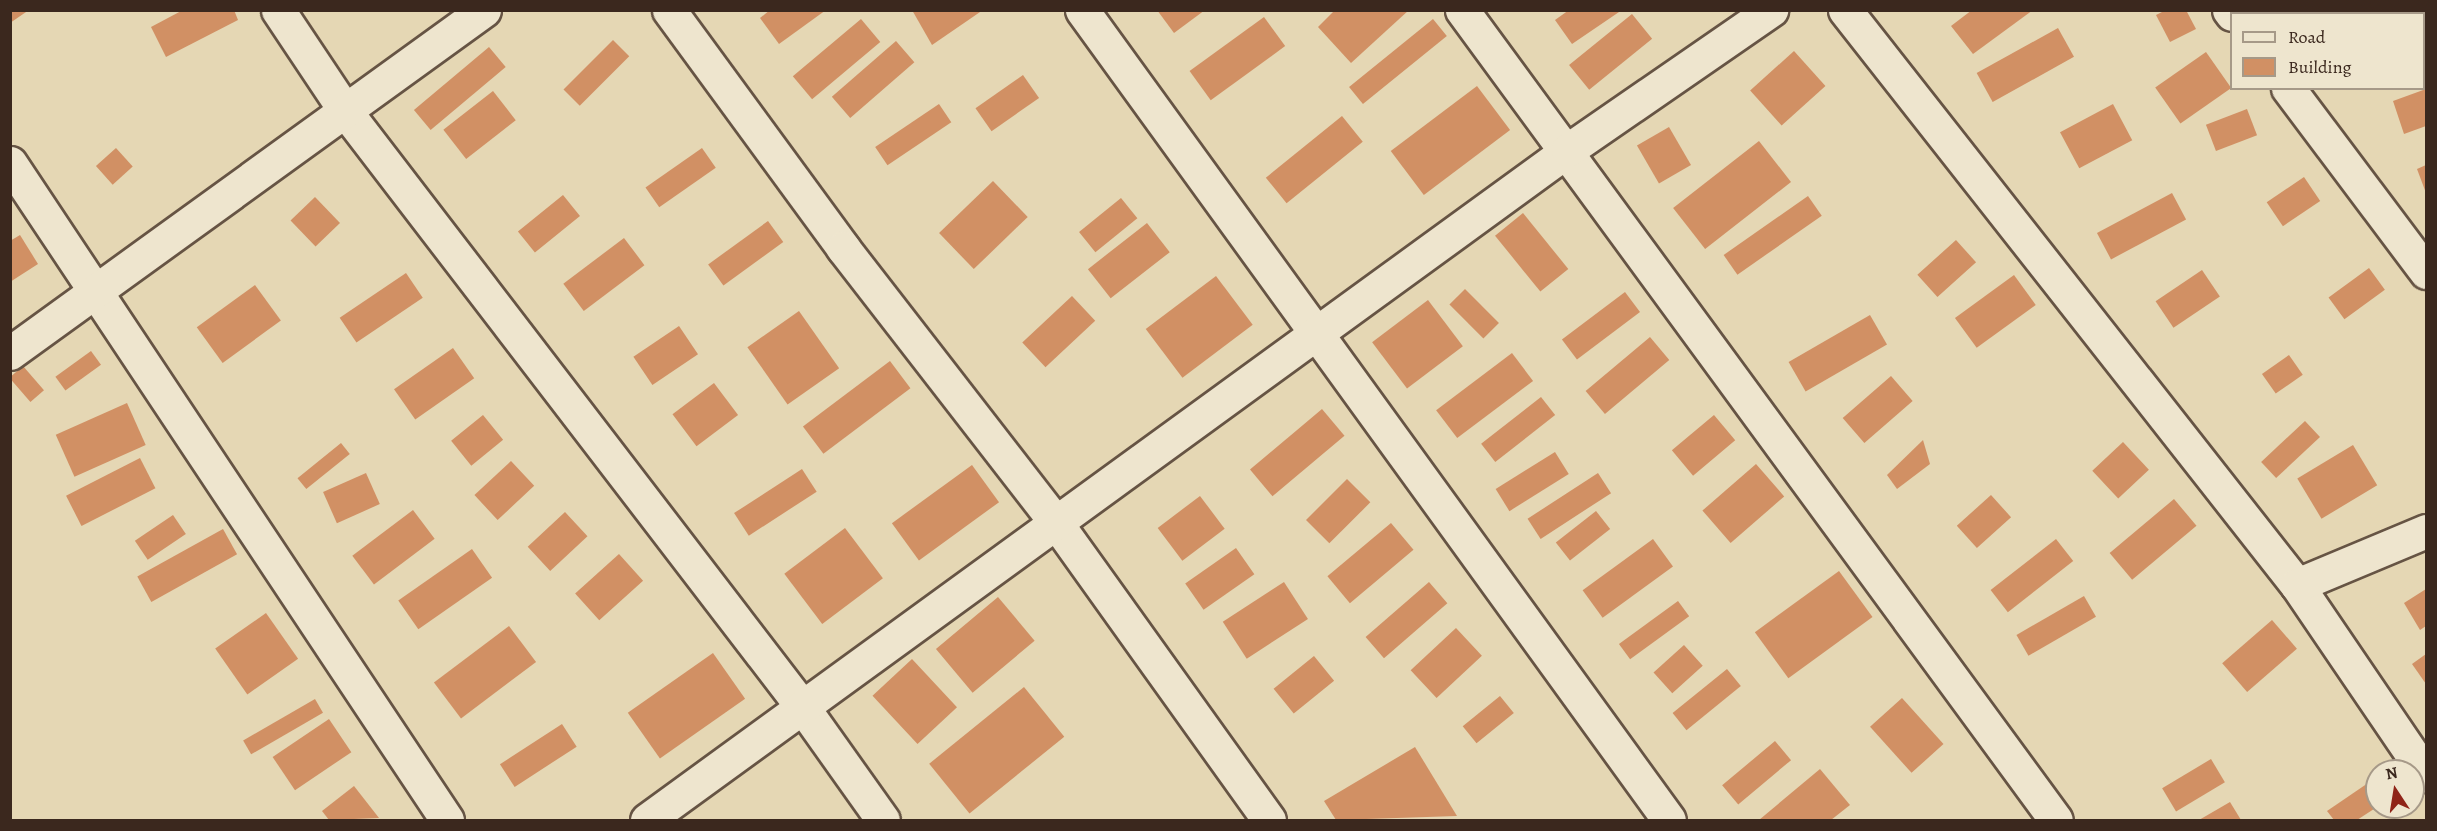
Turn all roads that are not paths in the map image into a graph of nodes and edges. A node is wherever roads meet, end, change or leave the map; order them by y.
1 (278, 10) edge
2 (484, 10) edge
3 (669, 10) edge
4 (1082, 10) edge
5 (1462, 10) edge
6 (1771, 10) edge
7 (1845, 10) edge
8 (2290, 90) edge
9 (346, 112) junction
10 (1568, 150) junction
11 (10, 163) edge
12 (2427, 272) edge
13 (98, 293) junction
14 (1317, 334) junction
15 (10, 353) edge
16 (1057, 524) junction
17 (2427, 531) edge
18 (2297, 585) junction
19 (804, 709) junction
20 (2427, 775) edge
21 (447, 820) edge
22 (647, 820) edge
23 (883, 820) edge
24 (1269, 820) edge
25 (1669, 820) edge
26 (2056, 820) edge

1 - 9 street
2 - 9 street
3 - 16 street
4 - 14 street
5 - 10 street
6 - 10 street
7 - 18 street
8 - 12 street
9 - 13 street
9 - 19 street
10 - 14 street
10 - 26 street
11 - 13 street
13 - 15 street
13 - 21 street
14 - 16 street
14 - 25 street
16 - 19 street
16 - 24 street
17 - 18 street
18 - 20 street
19 - 22 street
19 - 23 street

